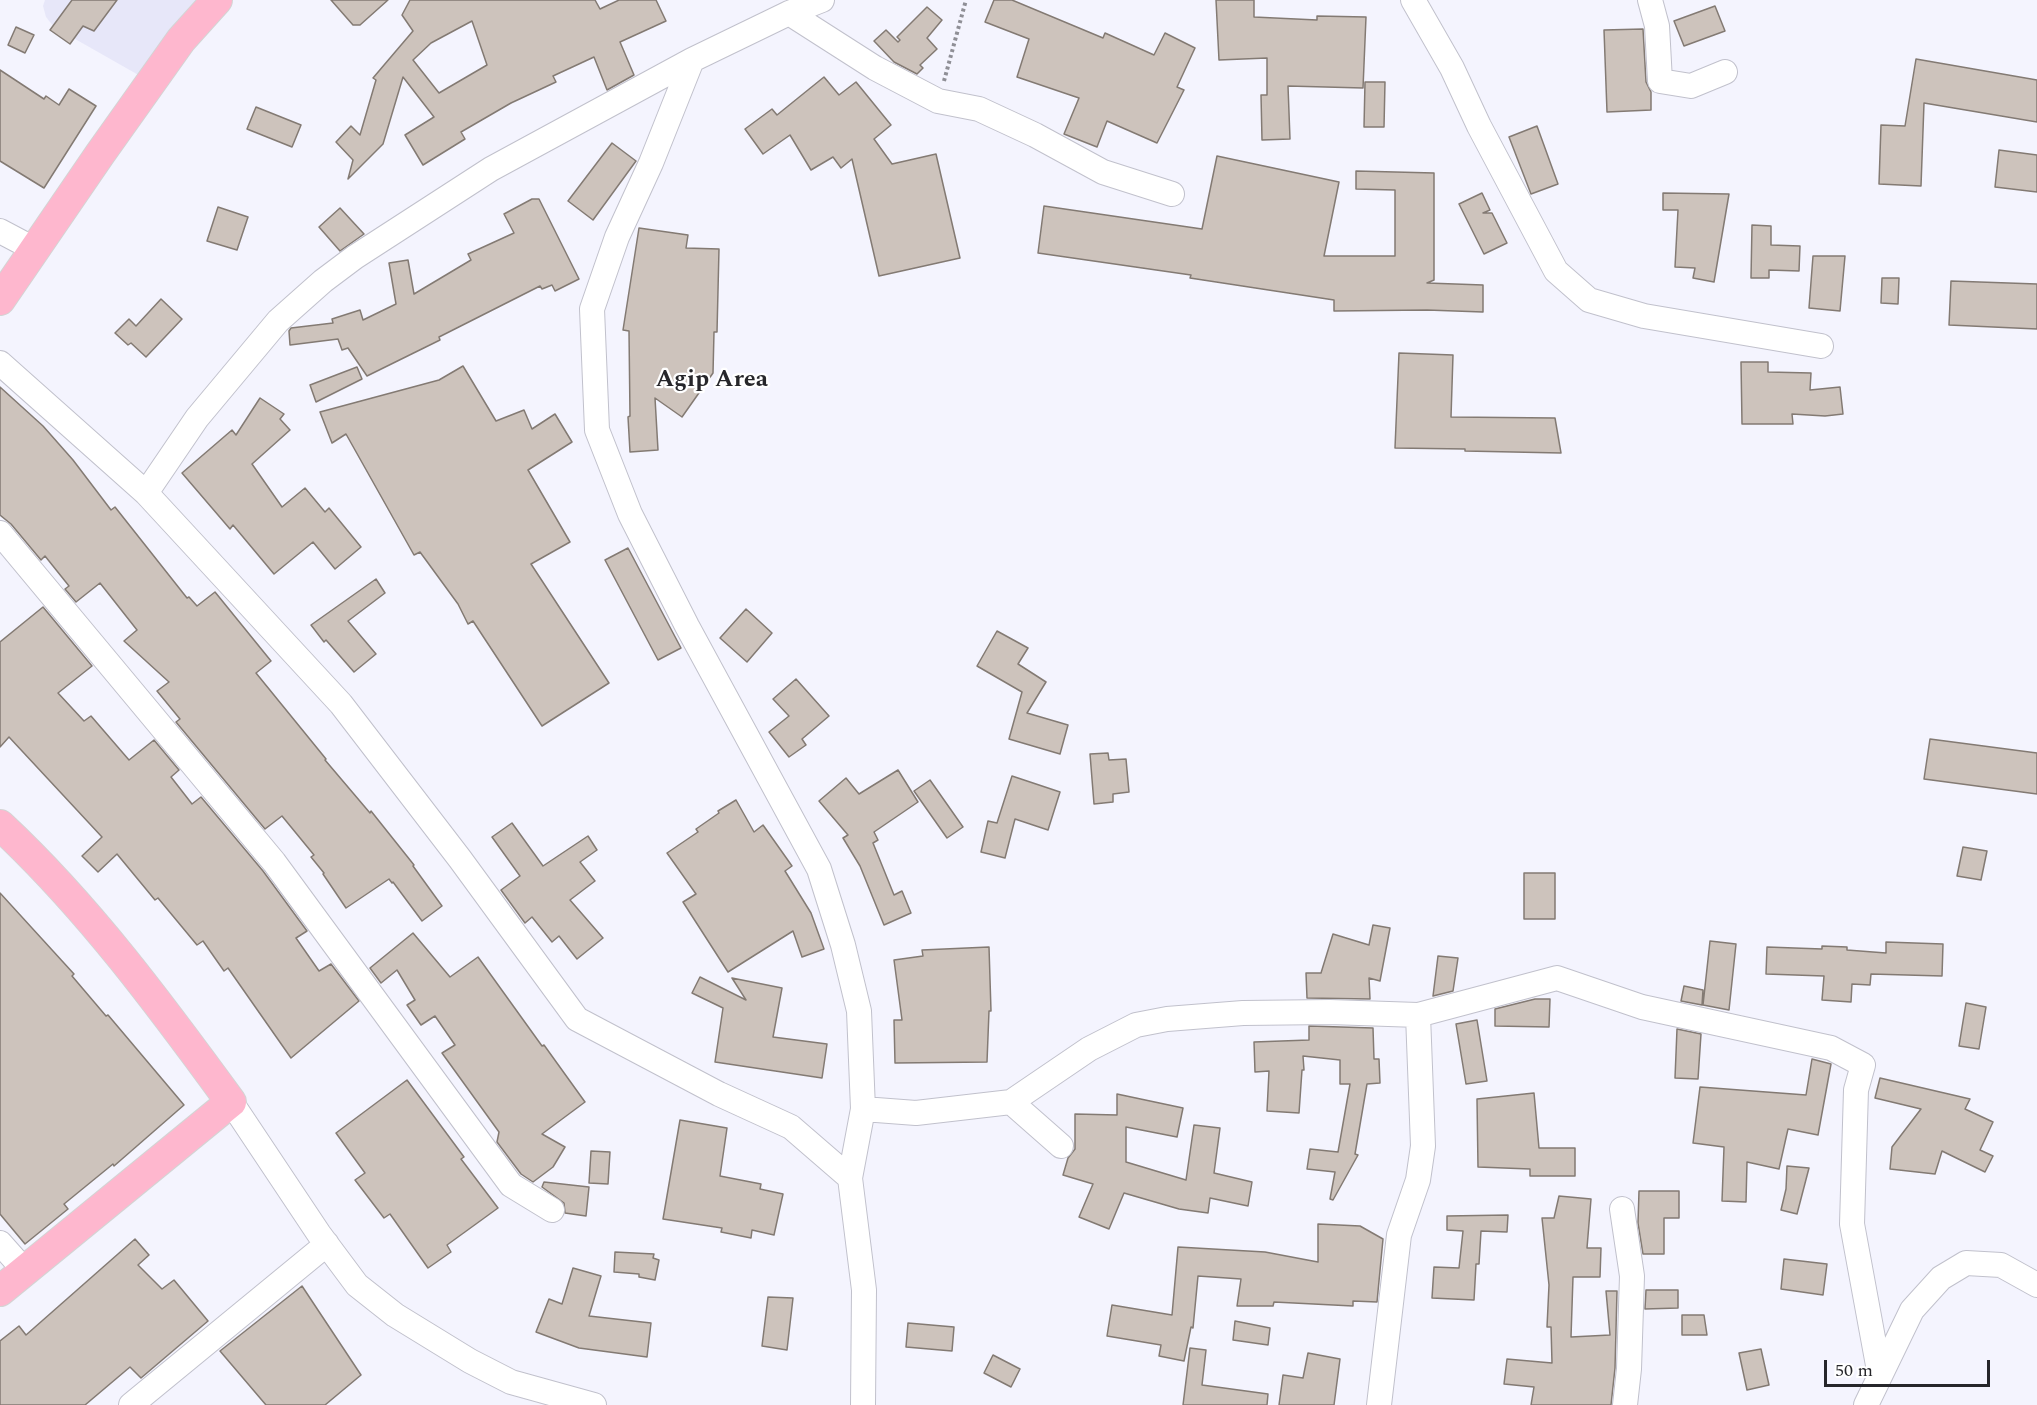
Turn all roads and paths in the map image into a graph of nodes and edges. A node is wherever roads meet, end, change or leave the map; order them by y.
1 (216, 0) edge
2 (822, 0) edge
3 (966, 0) edge
4 (1413, 0) edge
5 (1650, 0) edge
6 (789, 14) junction
7 (692, 60) junction
8 (1725, 72) dead end
9 (938, 102) junction
10 (1172, 194) dead end
11 (0, 231) edge
12 (34, 249) junction
13 (0, 300) edge
14 (1821, 346) dead end
15 (0, 363) edge
16 (146, 493) junction
17 (0, 533) edge
18 (0, 825) edge
19 (1418, 1015) junction
20 (231, 1102) junction
21 (1011, 1102) junction
22 (862, 1109) junction
23 (1060, 1146) dead end
24 (850, 1178) junction
25 (1622, 1209) dead end
26 (552, 1210) dead end
27 (0, 1243) edge
28 (327, 1244) junction
29 (24, 1270) junction
30 (2037, 1285) edge
31 (0, 1291) edge
32 (1880, 1376) junction
33 (585, 1404) edge
34 (131, 1405) edge
35 (863, 1405) edge
36 (1379, 1405) edge
37 (1625, 1405) edge
38 (1866, 1405) edge

1 - 12 main road
2 - 6 street
3 - 9 path
4 - 14 street
5 - 8 street
6 - 7 street
6 - 9 street
7 - 16 street
7 - 22 street
9 - 10 street
11 - 12 street
12 - 13 main road
15 - 16 street
16 - 24 street
17 - 26 street
18 - 20 main road
19 - 21 street
19 - 32 street
19 - 36 street
20 - 28 street
20 - 29 main road
21 - 22 street
21 - 23 street
22 - 24 street
24 - 35 street
25 - 37 street
27 - 29 street
28 - 33 street
28 - 34 street
29 - 31 main road
30 - 32 street
32 - 38 street

